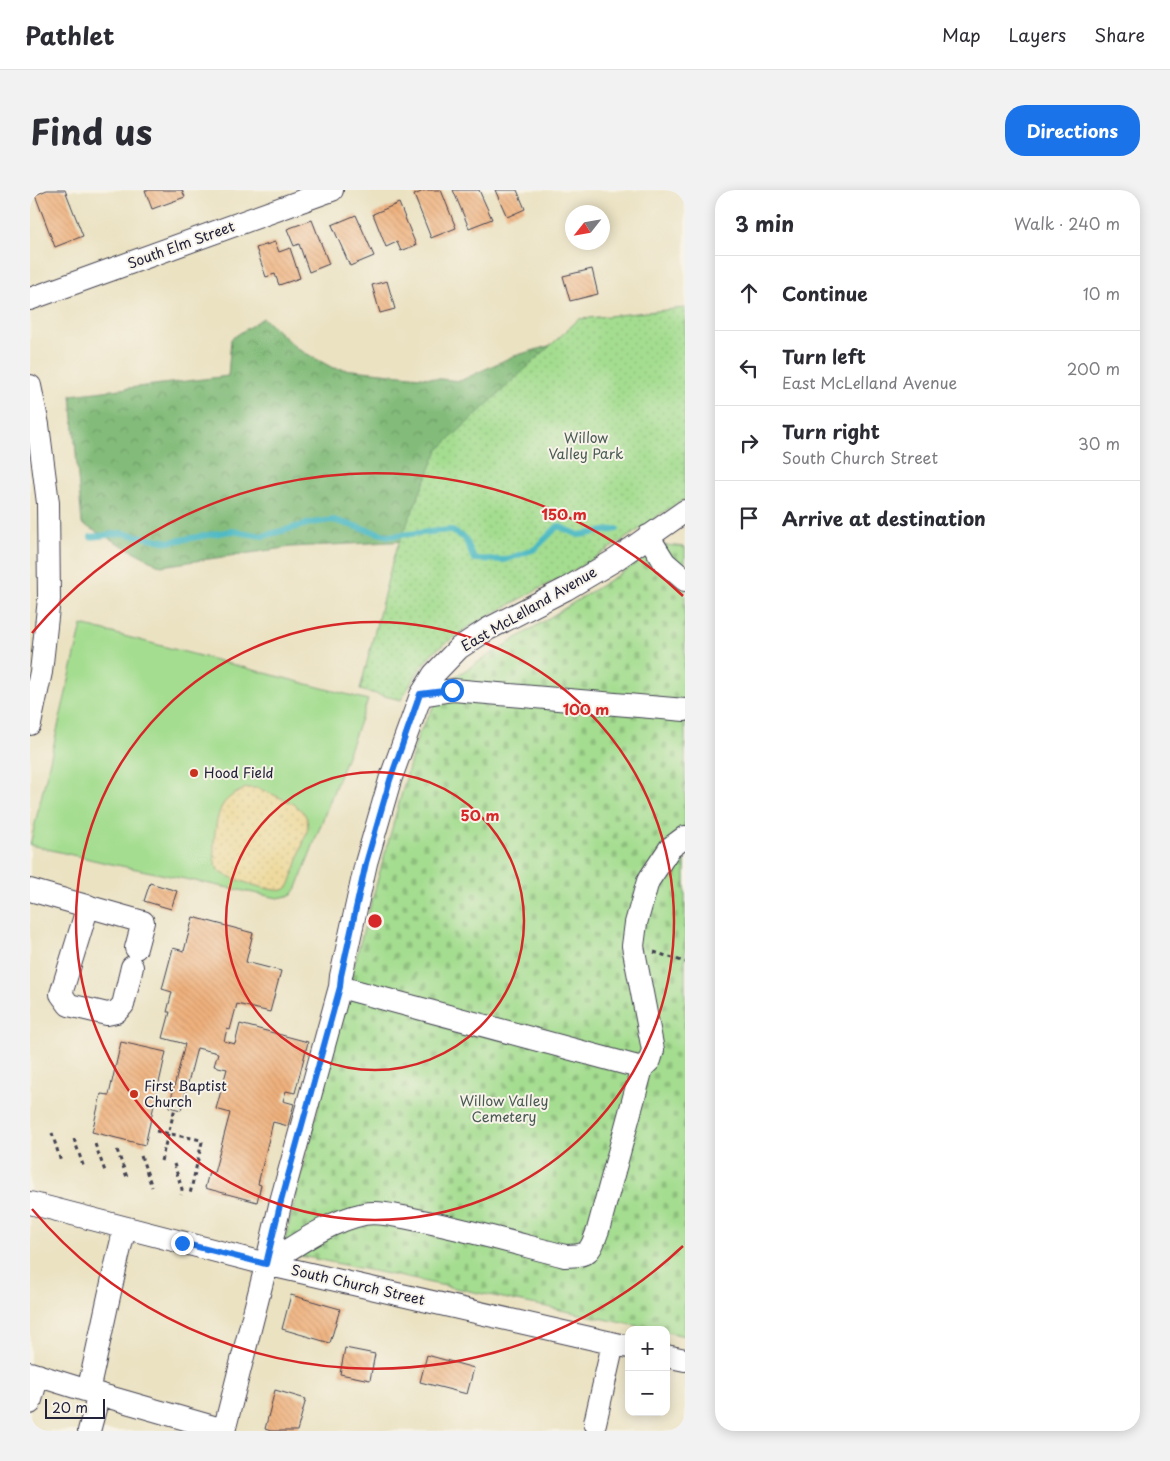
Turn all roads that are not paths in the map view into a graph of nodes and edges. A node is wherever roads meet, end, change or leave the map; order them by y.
1 (332, 190) edge
2 (30, 299) edge
3 (30, 386) edge
4 (685, 511) edge
5 (648, 536) junction
6 (685, 580) edge
7 (420, 694) junction
8 (685, 710) edge
9 (30, 724) edge
10 (685, 837) edge
11 (30, 890) edge
12 (88, 906) junction
13 (340, 987) junction
14 (642, 1068) junction
15 (30, 1203) edge
16 (125, 1228) junction
17 (266, 1264) junction
18 (621, 1346) edge
19 (670, 1357) edge
20 (685, 1360) edge
21 (34, 1374) edge
22 (93, 1393) junction
23 (30, 1403) edge
24 (595, 1423) dead end
25 (224, 1430) edge
26 (89, 1431) edge

1 - 2 street, South Elm Street
3 - 9 street
4 - 5 street, East McLelland Avenue
5 - 6 street
5 - 7 street, East McLelland Avenue
7 - 8 street
7 - 13 street, East McLelland Avenue
10 - 14 street
11 - 12 street
12 - 12 street
13 - 14 street
13 - 17 street, East McLelland Avenue
14 - 17 street
15 - 16 street, South Church Street
16 - 17 street, South Church Street
16 - 22 street
17 - 18 street, South Church Street
17 - 25 street, East McLelland Avenue
18 - 24 street
19 - 20 street
21 - 22 street
21 - 23 street
22 - 25 street
22 - 26 street

